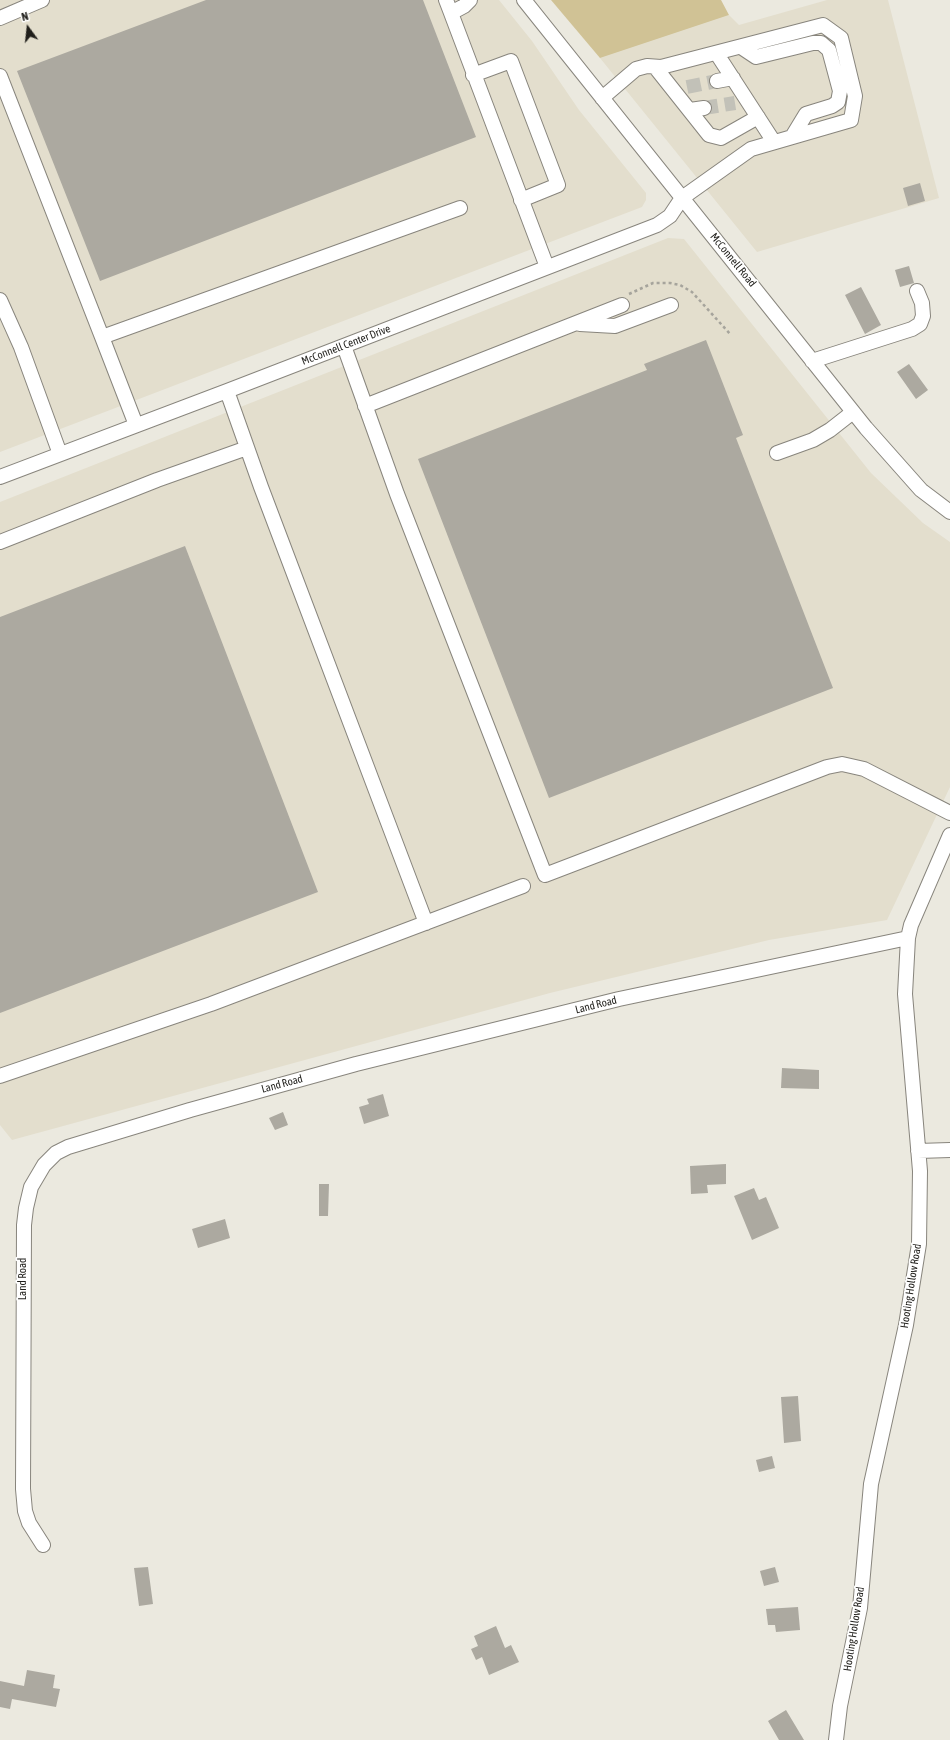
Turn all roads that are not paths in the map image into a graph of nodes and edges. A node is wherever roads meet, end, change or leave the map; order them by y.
1 (42, 0) edge
2 (470, 0) edge
3 (524, 0) edge
4 (448, 6) edge
5 (0, 18) edge
6 (741, 47) junction
7 (717, 54) junction
8 (656, 67) junction
9 (474, 75) junction
10 (0, 76) edge
11 (732, 78) junction
12 (717, 81) tunnel mouth
13 (602, 98) junction
14 (704, 108) tunnel mouth
15 (690, 110) junction
16 (758, 117) junction
17 (792, 137) junction
18 (774, 142) junction
19 (682, 198) junction
20 (522, 200) junction
21 (460, 208) dead end
22 (547, 267) junction
23 (917, 291) dead end
24 (0, 300) edge
25 (622, 305) dead end
26 (671, 305) dead end
27 (576, 324) junction
28 (102, 337) junction
29 (344, 346) junction
30 (812, 361) junction
31 (227, 391) junction
32 (365, 406) junction
33 (853, 412) junction
34 (136, 425) junction
35 (247, 448) junction
36 (777, 453) dead end
37 (60, 454) junction
38 (0, 477) edge
39 (950, 512) edge
40 (0, 542) edge
41 (950, 813) edge
42 (950, 835) edge
43 (523, 886) dead end
44 (426, 922) junction
45 (908, 938) junction
46 (0, 1076) edge
47 (950, 1150) edge
48 (918, 1151) junction
49 (43, 1546) dead end
50 (836, 1740) edge

1 - 5 street
2 - 4 street
3 - 13 street, McConnell Road
4 - 9 street
6 - 7 street
6 - 17 street
6 - 17 street
7 - 8 street
7 - 11 street
8 - 13 street
8 - 15 street
9 - 20 street
9 - 20 street
10 - 28 street
11 - 12 street
11 - 16 street
13 - 19 street, McConnell Road
14 - 15 street
15 - 16 street
16 - 18 street
17 - 18 street
18 - 19 street
19 - 22 street, McConnell Center Drive
19 - 30 street, McConnell Road
20 - 22 street
21 - 28 street
22 - 29 street, McConnell Center Drive
23 - 30 street
24 - 37 street
25 - 27 street
26 - 27 street
27 - 32 street
28 - 34 street
29 - 31 street, McConnell Center Drive
29 - 32 street
30 - 33 street, McConnell Road
31 - 34 street, McConnell Center Drive
31 - 35 street
32 - 41 street
33 - 36 street
33 - 39 street, McConnell Road
34 - 37 street, McConnell Center Drive
35 - 40 street
35 - 44 street
37 - 38 street, McConnell Center Drive
42 - 45 street, Hooting Hollow Road
43 - 44 street
44 - 46 street
45 - 48 street, Hooting Hollow Road
45 - 49 street, Land Road
47 - 48 street
48 - 50 street, Hooting Hollow Road

